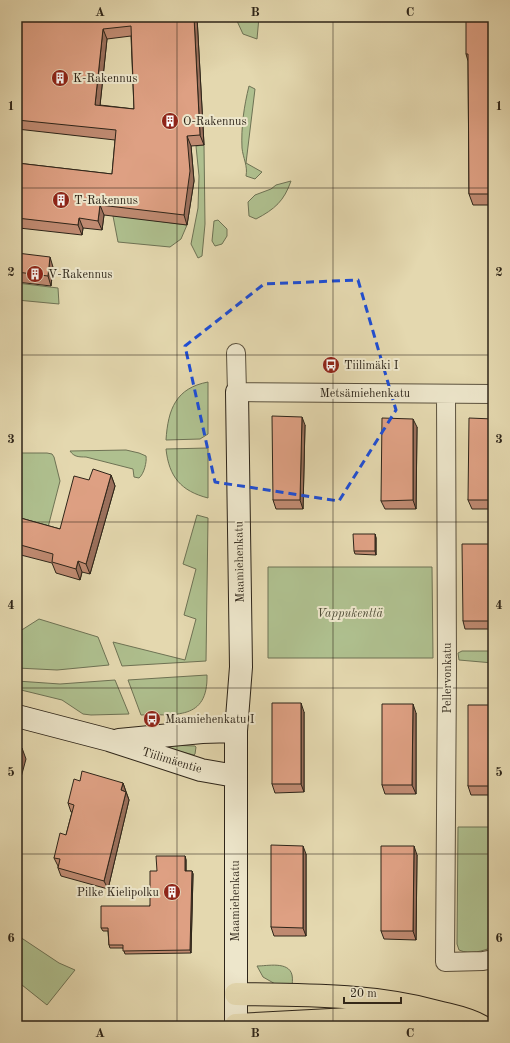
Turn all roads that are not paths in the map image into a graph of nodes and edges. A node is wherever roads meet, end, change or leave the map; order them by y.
1 (236, 352) dead end
2 (237, 392) junction
3 (446, 394) junction
4 (493, 394) edge
5 (17, 716) edge
6 (236, 732) junction
7 (109, 740) junction
8 (235, 776) junction
9 (493, 959) edge
10 (236, 994) junction
11 (236, 1025) edge
12 (418, 1026) edge
13 (481, 1026) edge

1 - 2 street
2 - 3 street, Metsämiehenkatu
2 - 6 main road, Maamiehenkatu
3 - 4 street, Metsämiehenkatu
3 - 9 street, Pellervonkatu
5 - 7 main road, Tiilimäentie
6 - 7 main road, Tiilimäentie
6 - 8 main road, Maamiehenkatu
7 - 8 main road, Tiilimäentie
8 - 10 main road, Maamiehenkatu
10 - 11 main road, Maamiehenkatu
10 - 13 highway
11 - 12 highway

